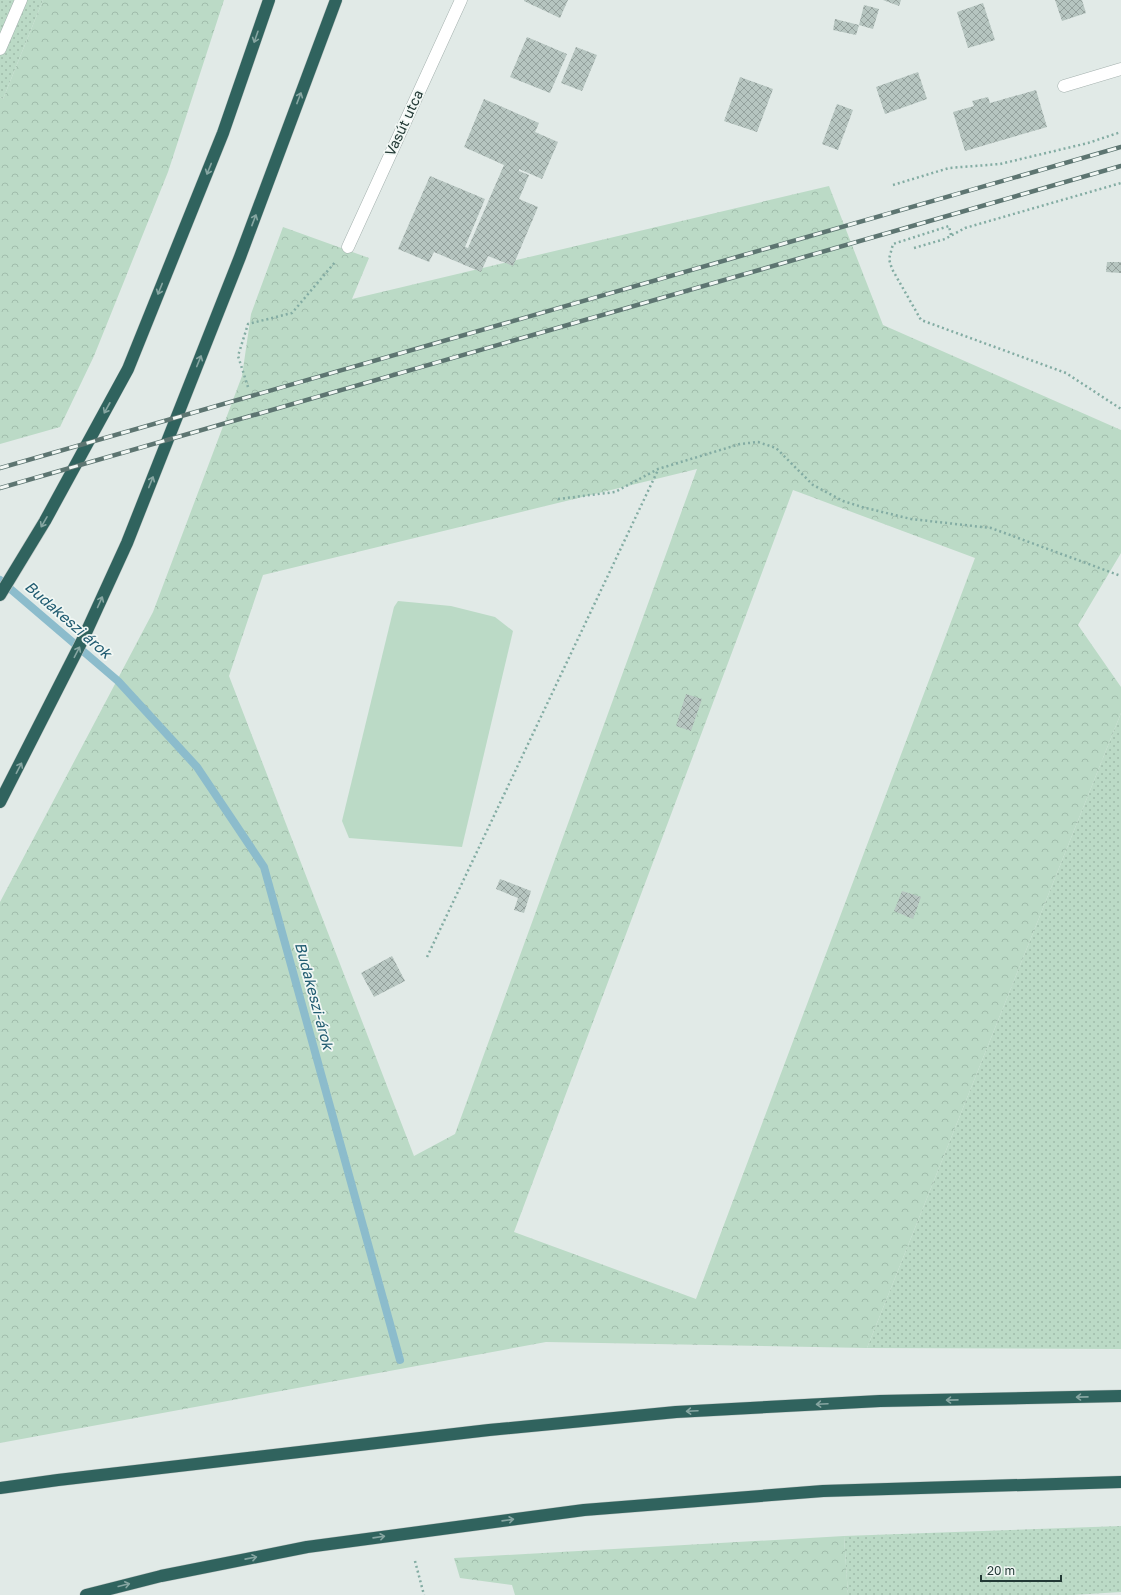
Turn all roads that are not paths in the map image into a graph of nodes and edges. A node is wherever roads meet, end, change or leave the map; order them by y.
1 (21, 0) edge
2 (269, 0) edge
3 (336, 0) edge
4 (461, 0) edge
5 (0, 49) edge
6 (1121, 69) edge
7 (1064, 86) dead end
8 (348, 247) road end
9 (0, 595) edge
10 (0, 802) edge
11 (1121, 1396) edge
12 (1121, 1482) edge
13 (0, 1488) edge
14 (86, 1595) edge

1 - 5 street
2 -> 9 highway
10 -> 3 highway
4 - 8 street, Vasút utca
6 - 7 street
11 -> 13 highway
14 -> 12 highway

